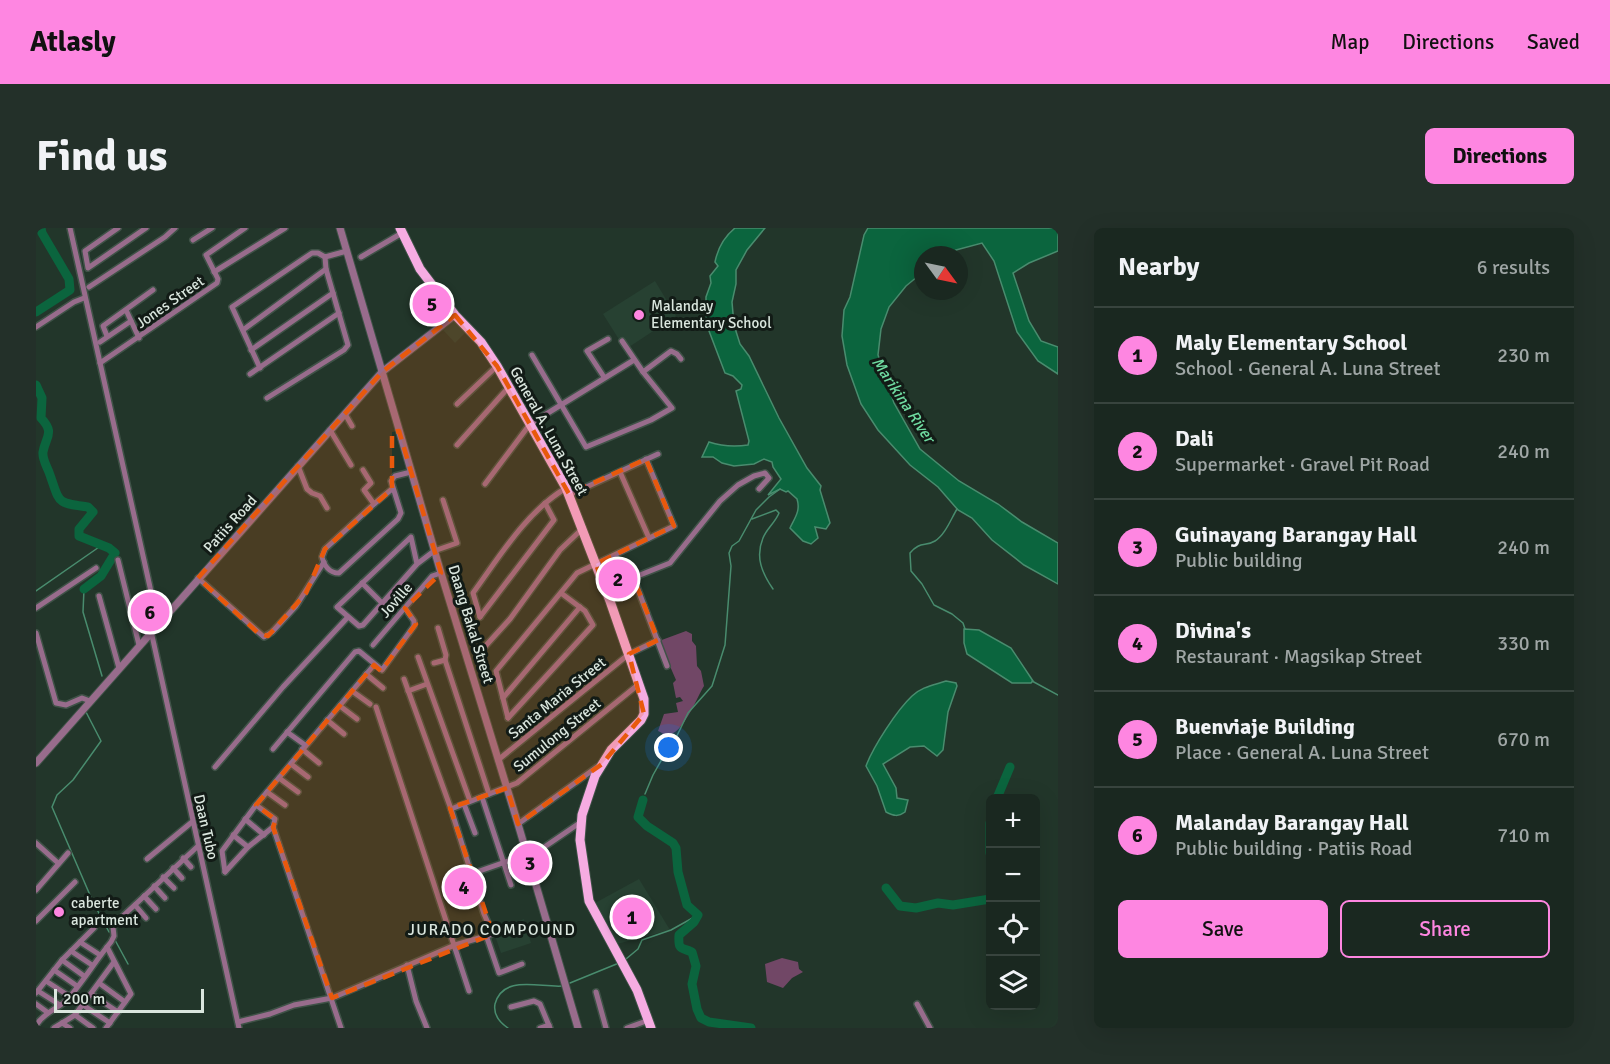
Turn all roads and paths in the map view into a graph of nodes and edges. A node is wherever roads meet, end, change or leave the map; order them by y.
1 (70, 228) edge
2 (118, 228) edge
3 (133, 228) edge
4 (146, 228) edge
5 (175, 228) edge
6 (212, 228) edge
7 (245, 228) edge
8 (285, 228) edge
9 (340, 228) edge
10 (401, 230) edge
11 (137, 234) junction
12 (193, 240) dead end
13 (346, 251) junction
14 (325, 257) junction
15 (361, 257) dead end
16 (326, 269) junction
17 (214, 272) junction
18 (88, 287) dead end
19 (153, 290) dead end
20 (333, 293) junction
21 (84, 298) junction
22 (126, 310) junction
23 (339, 313) junction
24 (455, 315) junction
25 (131, 321) junction
26 (36, 327) edge
27 (243, 330) junction
28 (106, 336) junction
29 (139, 338) junction
30 (608, 339) dead end
31 (622, 341) dead end
32 (99, 342) dead end
33 (251, 350) junction
34 (532, 355) dead end
35 (681, 359) dead end
36 (634, 360) junction
37 (100, 363) junction
38 (497, 366) junction
39 (260, 368) junction
40 (382, 372) junction
41 (643, 372) junction
42 (250, 374) dead end
43 (604, 377) junction
44 (508, 388) junction
45 (267, 398) dead end
46 (457, 404) dead end
47 (560, 404) junction
48 (345, 414) junction
49 (530, 424) junction
50 (352, 426) dead end
51 (330, 430) junction
52 (457, 445) dead end
53 (658, 454) dead end
54 (646, 459) junction
55 (351, 465) dead end
56 (298, 466) junction
57 (363, 470) dead end
58 (620, 471) junction
59 (411, 472) junction
60 (486, 484) dead end
61 (392, 489) junction
62 (759, 489) dead end
63 (567, 491) junction
64 (442, 500) dead end
65 (545, 503) junction
66 (374, 504) junction
67 (327, 508) dead end
68 (583, 528) junction
69 (649, 538) junction
70 (434, 551) junction
71 (118, 560) dead end
72 (324, 562) junction
73 (417, 564) junction
74 (596, 564) junction
75 (96, 568) dead end
76 (441, 573) junction
77 (198, 578) junction
78 (634, 579) junction
79 (362, 583) junction
80 (605, 589) junction
81 (561, 592) junction
82 (99, 596) dead end
83 (381, 602) junction
84 (580, 607) junction
85 (36, 608) edge
86 (405, 608) junction
87 (348, 617) junction
88 (158, 624) junction
89 (438, 628) dead end
90 (151, 632) junction
91 (36, 633) edge
92 (658, 640) junction
93 (139, 645) junction
94 (373, 645) dead end
95 (480, 652) dead end
96 (629, 654) junction
97 (418, 657) dead end
98 (445, 660) junction
99 (434, 663) dead end
100 (374, 665) junction
101 (667, 666) dead end
102 (119, 668) junction
103 (366, 674) junction
104 (404, 679) dead end
105 (427, 684) junction
106 (639, 684) junction
107 (383, 688) dead end
108 (352, 690) junction
109 (408, 691) junction
110 (503, 698) junction
111 (90, 701) junction
112 (370, 704) dead end
113 (340, 706) junction
114 (376, 708) dead end
115 (357, 719) dead end
116 (327, 720) junction
117 (287, 732) junction
118 (344, 734) dead end
119 (304, 747) junction
120 (273, 749) dead end
121 (498, 759) junction
122 (36, 763) edge
123 (319, 763) dead end
124 (291, 764) junction
125 (602, 764) junction
126 (216, 767) dead end
127 (308, 777) dead end
128 (279, 778) junction
129 (507, 788) junction
130 (267, 792) junction
131 (298, 792) dead end
132 (489, 794) junction
133 (482, 797) junction
134 (467, 802) junction
135 (256, 805) junction
136 (285, 805) dead end
137 (451, 809) junction
138 (245, 819) junction
139 (192, 822) junction
140 (581, 822) junction
141 (518, 824) junction
142 (273, 827) junction
143 (475, 832) dead end
144 (233, 835) junction
145 (264, 835) junction
146 (36, 843) edge
147 (198, 846) junction
148 (248, 847) junction
149 (68, 853) dead end
150 (527, 854) junction
151 (183, 858) junction
152 (147, 860) dead end
153 (504, 861) junction
154 (58, 863) junction
155 (191, 867) dead end
156 (173, 868) junction
157 (471, 874) junction
158 (163, 877) junction
159 (182, 878) dead end
160 (75, 882) dead end
161 (511, 885) dead end
162 (154, 886) junction
163 (174, 888) dead end
164 (36, 890) edge
165 (144, 896) junction
166 (165, 898) dead end
167 (135, 905) junction
168 (156, 909) dead end
169 (146, 918) dead end
170 (36, 921) edge
171 (94, 928) dead end
172 (486, 935) junction
173 (80, 942) junction
174 (455, 945) junction
175 (107, 947) junction
176 (71, 951) junction
177 (100, 955) junction
178 (62, 960) junction
179 (114, 962) junction
180 (522, 964) dead end
181 (92, 965) junction
182 (407, 965) junction
183 (54, 970) junction
184 (84, 976) junction
185 (46, 981) junction
186 (99, 983) junction
187 (76, 986) junction
188 (469, 991) dead end
189 (37, 992) edge
190 (596, 992) dead end
191 (92, 994) junction
192 (69, 996) junction
193 (332, 998) junction
194 (125, 1002) junction
195 (36, 1004) edge
196 (917, 1004) dead end
197 (60, 1005) junction
198 (83, 1005) junction
199 (511, 1007) dead end
200 (47, 1012) junction
201 (118, 1012) junction
202 (75, 1015) junction
203 (62, 1023) junction
204 (650, 1024) edge
205 (238, 1025) edge
206 (38, 1026) edge
207 (108, 1026) edge
208 (550, 1027) edge
209 (54, 1028) edge
210 (70, 1028) edge
211 (93, 1028) edge
212 (341, 1028) edge
213 (427, 1028) edge
214 (540, 1028) edge
215 (578, 1028) edge
216 (606, 1028) edge
217 (627, 1028) edge
218 (930, 1028) edge

1 - 21 street
2 - 11 street
3 - 11 street
4 - 11 street
5 - 18 street
6 - 12 street
7 - 17 street, Jones Street
8 - 17 street
9 - 13 street, Daang Bakal Street
10 - 15 street
10 - 24 main road, General A. Luna Street
13 - 14 street
13 - 40 street, Daang Bakal Street
14 - 16 street
14 - 27 street
16 - 20 street
16 - 27 street
17 - 29 street, Jones Street
19 - 22 street
20 - 23 street
20 - 33 street
21 - 26 street
21 - 37 street
22 - 25 street
22 - 28 street
23 - 39 street
23 - 45 street
24 - 38 main road, General A. Luna Street
24 - 40 street, Patiis Road
25 - 28 street
25 - 29 street
27 - 33 street
28 - 32 street
29 - 37 street, Jones Street
30 - 43 street
31 - 36 street
33 - 39 street
34 - 47 street
35 - 41 street
36 - 41 street
36 - 43 street
37 - 88 street
38 - 44 main road, General A. Luna Street
38 - 46 street
39 - 42 street
40 - 48 street, Patiis Road
40 - 59 street, Daang Bakal Street
41 - 47 street
43 - 47 street
44 - 49 main road, General A. Luna Street
44 - 52 street
47 - 49 street
48 - 50 street
48 - 51 street, Patiis Road
49 - 60 street
49 - 63 main road, General A. Luna Street
51 - 55 street
51 - 56 street, Patiis Road
53 - 54 street
54 - 58 street
54 - 69 street
56 - 67 street
56 - 77 street, Patiis Road
57 - 66 street
58 - 63 street
58 - 69 street
59 - 61 street
59 - 70 street, Daang Bakal Street
61 - 66 street
61 - 72 street
62 - 78 street
63 - 65 street
63 - 68 main road, General A. Luna Street
64 - 70 street
65 - 65 street
66 - 72 street
68 - 74 main road, General A. Luna Street
68 - 95 street
69 - 74 street
70 - 73 street
70 - 76 street, Daang Bakal Street
71 - 93 street
72 - 77 street
73 - 79 street
73 - 83 street
74 - 80 main road, General A. Luna Street
74 - 81 street
75 - 85 street
76 - 86 street, Joville
76 - 121 street, Daang Bakal Street
77 - 88 street, Patiis Road
78 - 80 street
78 - 92 street
79 - 83 street
79 - 87 street
80 - 96 main road, General A. Luna Street
81 - 84 street
81 - 110 street
82 - 102 street
83 - 87 street
84 - 110 street
84 - 110 street
86 - 94 street, Joville
86 - 100 street
87 - 126 street
88 - 90 street, Patiis Road
89 - 98 street
90 - 93 street, Patiis Road
90 - 139 street, Daan Tubo
91 - 111 street
92 - 96 street, Santa Maria Street
92 - 101 street
93 - 102 street, Patiis Road
96 - 106 main road, General A. Luna Street
96 - 121 street, Santa Maria Street
97 - 105 street
98 - 99 street
98 - 132 street
100 - 103 street
100 - 117 street
102 - 111 street, Patiis Road
103 - 107 street
103 - 108 street
104 - 109 street
105 - 109 street
105 - 134 street
106 - 125 main road, General A. Luna Street
106 - 129 street, Sumulong Street
108 - 112 street
108 - 113 street
109 - 137 street
111 - 122 street, Patiis Road
113 - 115 street
113 - 116 street
114 - 174 street
116 - 118 street
116 - 119 street
117 - 119 street
117 - 120 street
119 - 123 street
119 - 124 street
121 - 129 street, Daang Bakal Street
124 - 127 street
124 - 128 street
125 - 140 main road, General A. Luna Street
125 - 141 street
128 - 130 street
128 - 131 street
129 - 132 street, Sumulong Street
129 - 141 street, Daang Bakal Street
130 - 135 street
130 - 136 street
132 - 133 street, Sumulong Street
133 - 134 street, Sumulong Street
133 - 153 street
134 - 137 street, Sumulong Street
134 - 143 street
135 - 138 street
135 - 142 street
137 - 157 street
138 - 144 street
138 - 145 street
139 - 147 street, Daan Tubo
139 - 152 street
140 - 150 street
140 - 204 main road, General A. Luna Street
141 - 150 street, Daang Bakal Street
142 - 145 street
142 - 193 street
144 - 148 street
144 - 148 street
145 - 148 street
146 - 154 street
147 - 151 street
147 - 205 street, Daan Tubo
149 - 154 street
150 - 153 street
150 - 215 street, Daang Bakal Street
151 - 155 street
151 - 156 street
153 - 157 street
153 - 161 street
154 - 164 street
156 - 158 street
156 - 159 street
157 - 172 street
158 - 162 street
158 - 163 street
160 - 170 street
162 - 165 street
162 - 166 street
165 - 167 street
165 - 168 street
167 - 169 street
167 - 175 street
171 - 173 street
172 - 174 street
172 - 180 street
173 - 176 street
173 - 177 street
174 - 182 street
174 - 188 street
175 - 177 street
175 - 179 street
176 - 178 street
176 - 181 street
177 - 181 street
178 - 183 street
178 - 184 street
179 - 186 street
179 - 194 street
181 - 184 street
182 - 193 street
182 - 213 street
183 - 185 street
183 - 187 street
184 - 187 street
185 - 189 street
185 - 192 street
186 - 191 street
186 - 194 street
187 - 192 street
189 - 197 street
190 - 216 street
191 - 198 street
191 - 201 street
192 - 197 street
193 - 205 street
193 - 212 street
194 - 201 street
195 - 200 street
196 - 218 street
197 - 200 street
198 - 202 street
198 - 207 street
199 - 208 street
200 - 206 street
201 - 207 street
202 - 203 street
202 - 211 street
203 - 209 street
203 - 210 street
204 - 217 street
208 - 214 street

